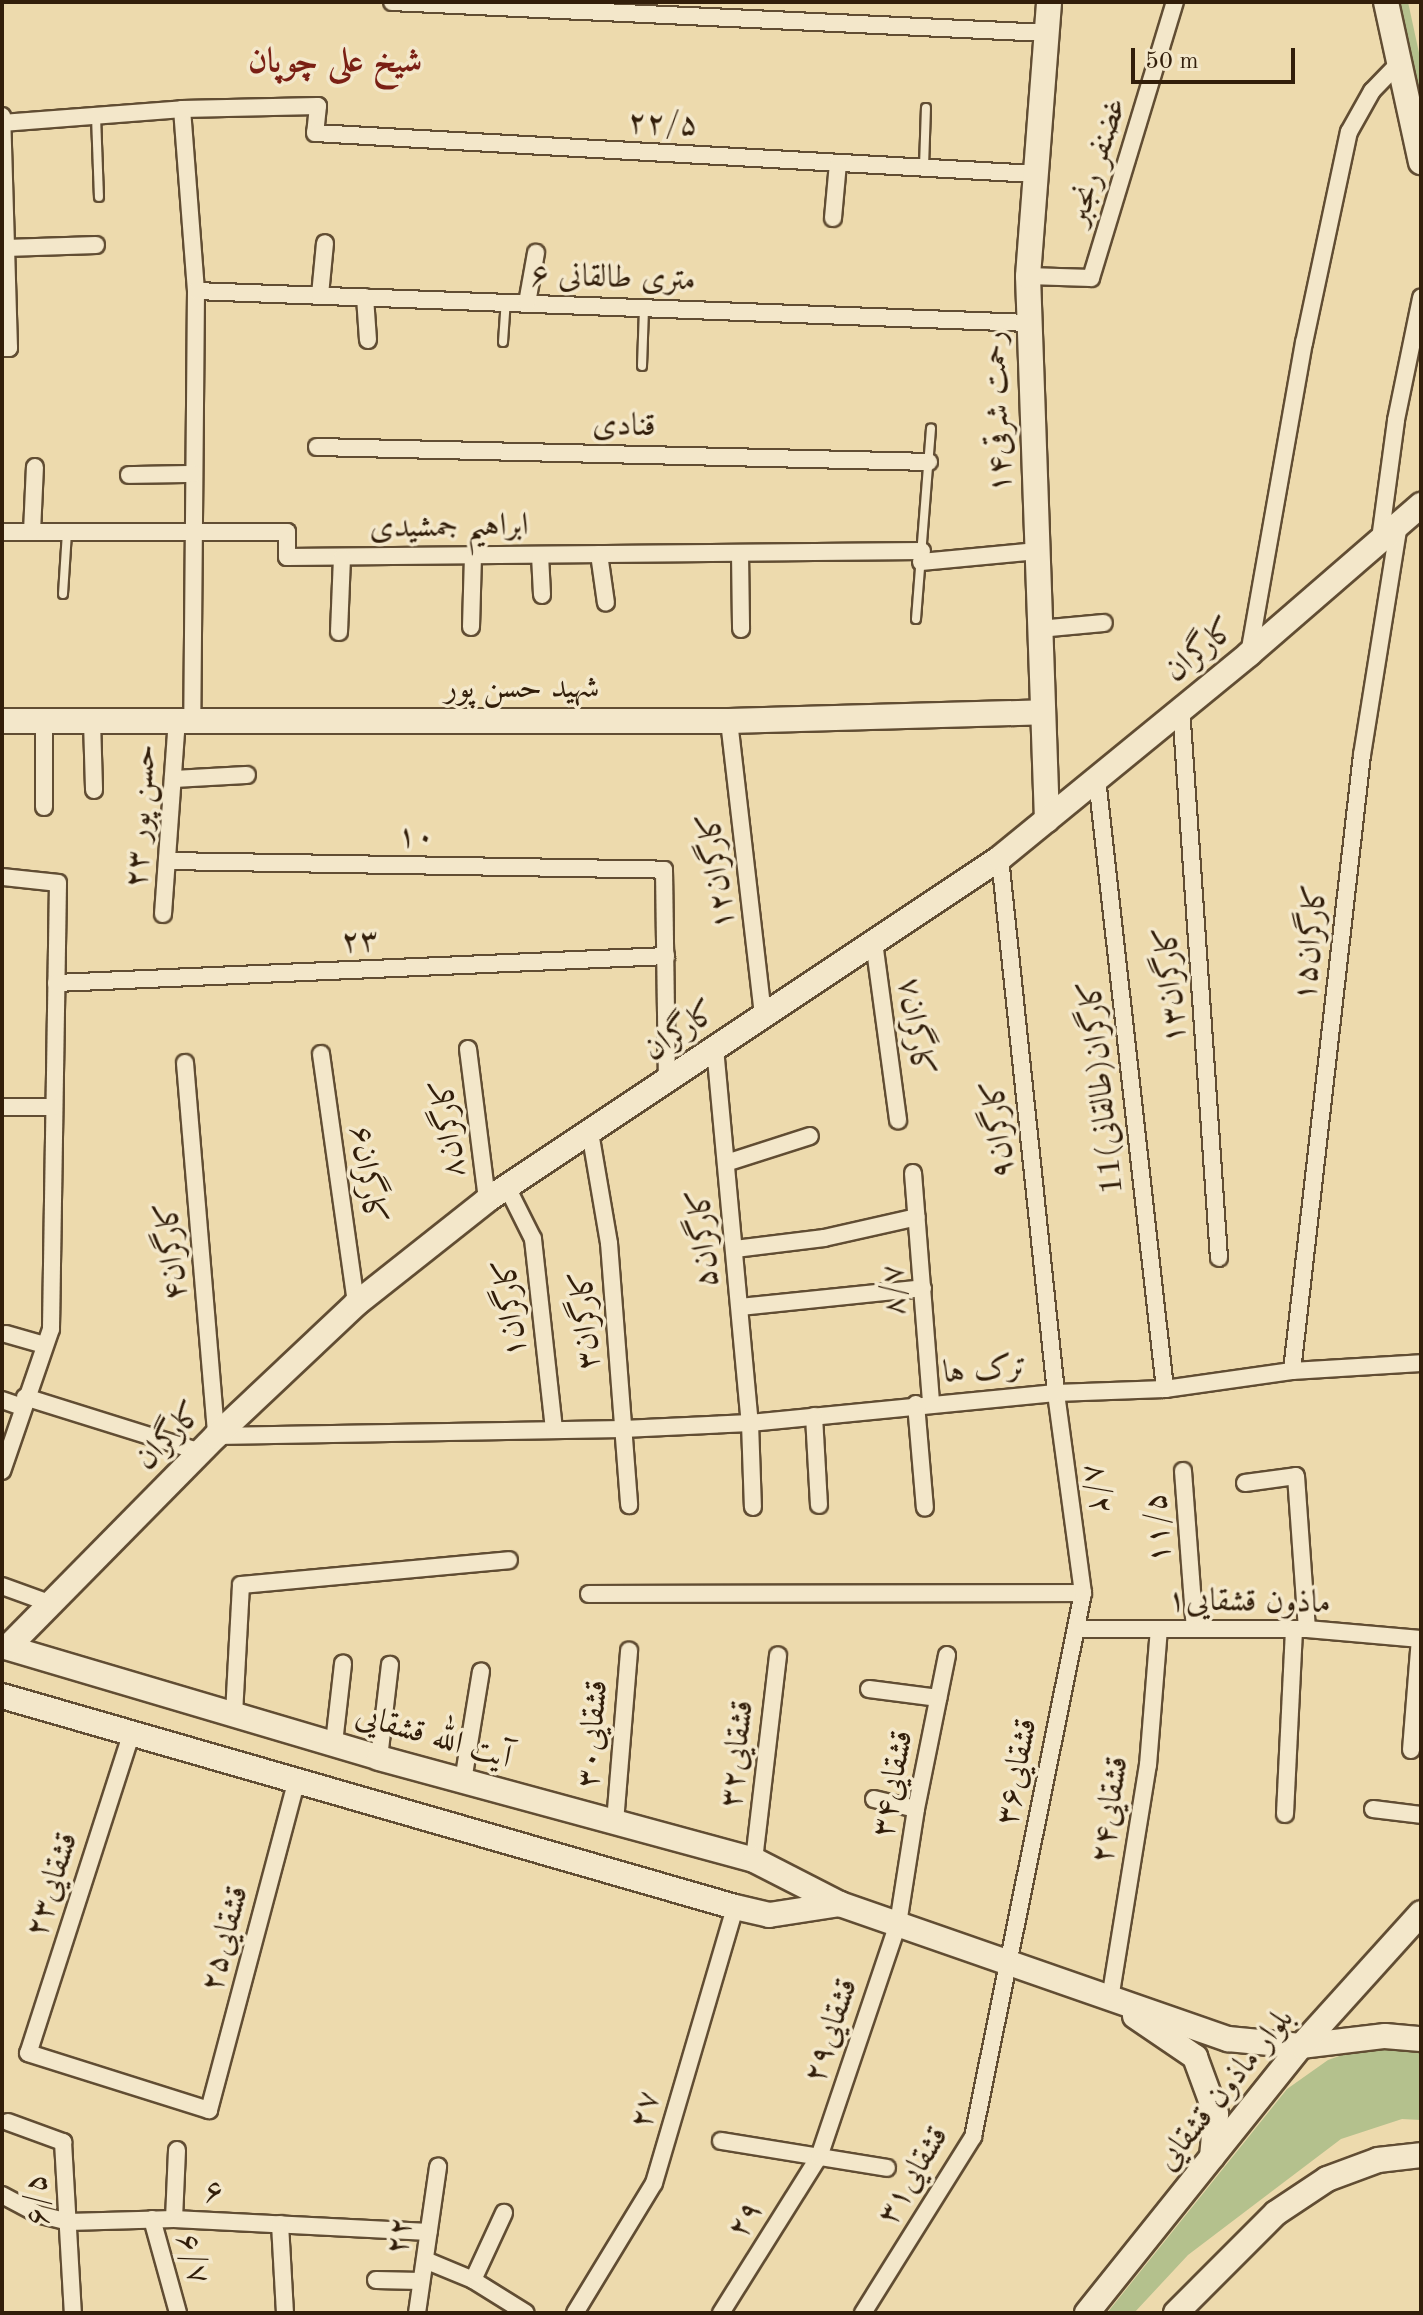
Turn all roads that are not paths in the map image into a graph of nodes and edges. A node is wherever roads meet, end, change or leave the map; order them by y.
1 (392, 2) edge
2 (1049, 2) edge
3 (1175, 2) edge
4 (1386, 2) edge
5 (1047, 33) junction
6 (1399, 63) junction
7 (926, 108) dead end
8 (182, 109) junction
9 (2, 114) edge
10 (96, 116) junction
11 (2, 123) edge
12 (1421, 162) edge
13 (838, 163) junction
14 (924, 167) junction
15 (1034, 174) junction
16 (99, 197) dead end
17 (833, 218) dead end
18 (325, 243) dead end
19 (96, 245) dead end
20 (6, 248) junction
21 (536, 253) dead end
22 (1028, 276) junction
23 (196, 291) junction
24 (320, 295) junction
25 (365, 297) junction
26 (1421, 298) edge
27 (506, 303) junction
28 (527, 303) junction
29 (644, 308) junction
30 (1028, 323) junction
31 (368, 340) dead end
32 (503, 342) dead end
33 (5, 348) edge
34 (642, 366) dead end
35 (931, 429) dead end
36 (317, 447) dead end
37 (929, 462) junction
38 (35, 467) dead end
39 (194, 474) junction
40 (129, 475) dead end
41 (1421, 505) edge
42 (1399, 523) junction
43 (2, 532) edge
44 (32, 532) junction
45 (67, 532) junction
46 (194, 532) junction
47 (1380, 539) junction
48 (1037, 551) junction
49 (740, 553) junction
50 (599, 554) junction
51 (473, 555) junction
52 (540, 555) junction
53 (921, 556) junction
54 (342, 557) junction
55 (63, 594) dead end
56 (542, 595) dead end
57 (606, 603) dead end
58 (916, 619) dead end
59 (1104, 623) dead end
60 (471, 627) dead end
61 (741, 629) dead end
62 (1039, 629) junction
63 (339, 632) dead end
64 (1249, 654) junction
65 (1181, 708) junction
66 (1043, 712) junction
67 (2, 721) edge
68 (44, 721) junction
69 (92, 721) junction
70 (185, 721) junction
71 (729, 721) junction
72 (247, 775) dead end
73 (173, 779) junction
74 (1097, 779) junction
75 (94, 790) dead end
76 (44, 807) dead end
77 (1047, 820) junction
78 (1000, 858) junction
79 (167, 861) junction
80 (2, 877) edge
81 (163, 914) dead end
82 (874, 942) junction
83 (666, 956) junction
84 (56, 983) junction
85 (763, 1016) junction
86 (715, 1048) junction
87 (468, 1049) dead end
88 (321, 1054) dead end
89 (185, 1063) dead end
90 (667, 1080) junction
91 (2, 1107) edge
92 (54, 1107) junction
93 (898, 1120) dead end
94 (590, 1132) junction
95 (810, 1136) dead end
96 (726, 1163) junction
97 (913, 1173) dead end
98 (497, 1193) junction
99 (917, 1217) junction
100 (735, 1249) junction
101 (1219, 1258) dead end
102 (923, 1288) junction
103 (356, 1304) junction
104 (740, 1307) junction
105 (6, 1334) dead end
106 (44, 1345) junction
107 (1421, 1363) edge
108 (1292, 1371) junction
109 (1165, 1389) junction
110 (1056, 1393) junction
111 (2, 1400) edge
112 (23, 1402) junction
113 (924, 1404) junction
114 (814, 1416) junction
115 (750, 1423) junction
116 (554, 1429) junction
117 (623, 1429) junction
118 (208, 1444) junction
119 (2, 1471) edge
120 (1183, 1471) dead end
121 (1245, 1483) dead end
122 (629, 1505) dead end
123 (819, 1505) dead end
124 (753, 1507) dead end
125 (925, 1508) dead end
126 (509, 1560) dead end
127 (2, 1586) edge
128 (1083, 1593) junction
129 (589, 1594) dead end
130 (49, 1603) junction
131 (1076, 1629) junction
132 (1159, 1629) junction
133 (1195, 1629) junction
134 (1300, 1629) junction
135 (1420, 1639) edge
136 (5, 1647) edge
137 (629, 1651) dead end
138 (778, 1655) dead end
139 (947, 1655) dead end
140 (343, 1664) dead end
141 (390, 1665) dead end
142 (481, 1671) dead end
143 (869, 1689) dead end
144 (2, 1696) edge
145 (938, 1698) junction
146 (234, 1714) junction
147 (131, 1735) junction
148 (334, 1743) junction
149 (1411, 1750) dead end
150 (379, 1758) junction
151 (463, 1781) junction
152 (296, 1782) junction
153 (874, 1799) dead end
154 (916, 1809) junction
155 (1373, 1809) dead end
156 (1285, 1814) dead end
157 (1421, 1815) edge
158 (615, 1822) junction
159 (754, 1860) junction
160 (840, 1904) junction
161 (735, 1907) junction
162 (1421, 1913) edge
163 (898, 1924) junction
164 (1008, 1963) junction
165 (1110, 1999) junction
166 (1421, 2039) edge
167 (1301, 2046) junction
168 (209, 2110) joint
169 (8, 2122) dead end
170 (721, 2141) dead end
171 (177, 2150) dead end
172 (1421, 2155) edge
173 (819, 2157) junction
174 (1212, 2157) junction
175 (438, 2167) dead end
176 (887, 2168) dead end
177 (2, 2195) edge
178 (504, 2213) dead end
179 (152, 2219) junction
180 (174, 2219) junction
181 (68, 2222) junction
182 (280, 2224) junction
183 (429, 2232) junction
184 (425, 2260) junction
185 (376, 2280) dead end
186 (473, 2280) junction
187 (421, 2281) junction
188 (73, 2313) edge
189 (178, 2313) edge
190 (285, 2313) edge
191 (417, 2313) edge
192 (526, 2313) edge
193 (575, 2313) edge
194 (721, 2313) edge
195 (863, 2313) edge
196 (1087, 2313) edge
197 (1176, 2313) edge

1 - 5 street
2 - 5 street, ۱۴رحمت شرقی
3 - 22 street, غضنفر رنجبر
4 - 6 street
5 - 15 street, ۱۴رحمت شرقی
6 - 12 street
6 - 64 street
7 - 14 lane
8 - 10 street
8 - 13 street, ۲۲/۵
8 - 23 street, ۲۳ حسن پور
9 - 11 street
10 - 11 street
10 - 16 lane
11 - 20 street
13 - 14 street, ۲۲/۵
13 - 17 street
14 - 15 street, ۲۲/۵
15 - 22 street, ۱۴رحمت شرقی
18 - 24 street
19 - 20 street
20 - 33 street
21 - 28 street
22 - 30 street, ۱۴رحمت شرقی
23 - 24 street, ۶ متری طالقانی
23 - 39 street, ۲۳ حسن پور
24 - 25 street, ۶ متری طالقانی
25 - 27 street, ۶ متری طالقانی
25 - 31 street
26 - 47 street
27 - 28 street, ۶ متری طالقانی
27 - 32 lane
28 - 29 street, ۶ متری طالقانی
29 - 30 street, ۶ متری طالقانی
29 - 34 lane
30 - 48 street, ۱۴رحمت شرقی
35 - 37 lane
36 - 37 street, قنادی
37 - 53 lane
38 - 44 street
39 - 40 street
39 - 46 street, ۲۳ حسن پور
41 - 42 street, کارگران
42 - 47 street, کارگران
42 - 108 street, ۱۵کارگران
43 - 44 street, ابراهیم جمشیدی
44 - 45 street, ابراهیم جمشیدی
45 - 46 street, ابراهیم جمشیدی
45 - 55 lane
46 - 54 street, ابراهیم جمشیدی
46 - 70 street, ۲۳ حسن پور
47 - 64 street, کارگران
48 - 53 street, ابراهیم جمشیدی
48 - 62 street, ۱۴رحمت شرقی
49 - 50 street, ابراهیم جمشیدی
49 - 53 street, ابراهیم جمشیدی
49 - 61 street
50 - 52 street, ابراهیم جمشیدی
50 - 57 street
51 - 52 street, ابراهیم جمشیدی
51 - 54 street, ابراهیم جمشیدی
51 - 60 street
52 - 56 street
53 - 58 lane
54 - 63 street
59 - 62 street
62 - 66 street, ۱۴رحمت شرقی
64 - 65 street, کارگران
65 - 74 street, کارگران
65 - 101 street, کارگران۱۳
66 - 71 street, شهید حسن پور
66 - 77 street, ۱۴رحمت شرقی
67 - 68 street, شهید حسن پور
68 - 69 street, شهید حسن پور
68 - 76 street
69 - 70 street, شهید حسن پور
69 - 75 street
70 - 71 street, شهید حسن پور
70 - 73 street, ۲۳ حسن پور
71 - 85 street, ۱۲کارگران
72 - 73 street
73 - 79 street, ۲۳ حسن پور
74 - 77 street, کارگران
74 - 109 street, 11کارگران(طالقانی)
77 - 78 street, کارگران
78 - 82 street, کارگران
78 - 110 street, کارگران۹
79 - 81 street, ۲۳ حسن پور
79 - 83 street, ۱۰
80 - 84 street
82 - 85 street, کارگران
82 - 93 street, کارگران۷
83 - 84 street, ۲۳
83 - 90 street
84 - 92 street
85 - 86 street, کارگران
86 - 90 street, کارگران
86 - 96 street, کارگران۵
87 - 98 street, کارگران۸
88 - 103 street, ۶کارگران
89 - 118 street, کارگران۴
90 - 94 street, کارگران
91 - 92 street
92 - 106 street
94 - 98 street, کارگران
94 - 117 street, کارگران۳
95 - 96 street
96 - 100 street, کارگران۵
97 - 99 street, ۸/۷
98 - 103 street, کارگران
98 - 116 street, ۱کارگران
99 - 100 street
99 - 102 street, ۸/۷
100 - 104 street, کارگران۵
102 - 104 street
102 - 113 street, ۸/۷
103 - 118 street, کارگران
104 - 115 street, کارگران۵
105 - 106 street
106 - 112 street
107 - 108 street, ترک ها
108 - 109 street, ترک ها
109 - 110 street, ترک ها
110 - 113 street, ترک ها
110 - 128 street, ۸/۲
111 - 112 street, ترک ها
112 - 118 street, ترک ها
112 - 119 street
113 - 114 street, ترک ها
113 - 125 street, ۸/۷
114 - 115 street, ترک ها
114 - 123 street
115 - 117 street, ترک ها
115 - 124 street, کارگران۵
116 - 117 street, ترک ها
116 - 118 street, ترک ها
117 - 122 street, کارگران۳
118 - 130 street, کارگران
120 - 133 street, ۱۱/۵
121 - 134 street
126 - 146 street
127 - 130 street
128 - 129 street
128 - 131 street, قشقایی۳۶
130 - 136 street, کارگران
131 - 132 street, ماذون قشقایی۱
131 - 164 street, قشقایی۳۶
132 - 133 street, ماذون قشقایی۱
132 - 165 street, قشقایی۲۴
133 - 134 street, ماذون قشقایی۱
134 - 135 street, ماذون قشقایی۱
134 - 156 street
135 - 149 street
136 - 146 street, آیت الله قشقایی
137 - 158 street, قشقایی۳۰
138 - 159 street, قشقایی۳۲
139 - 145 street, قشقایی۳۴
140 - 148 street
141 - 150 street
142 - 151 street
143 - 145 street
144 - 147 street, آیت الله قشقایی
145 - 154 street, قشقایی۳۴
146 - 148 street, آیت الله قشقایی
147 - 152 street, آیت الله قشقایی
147 - 168 street, قشقایی۲۳
148 - 150 street, آیت الله قشقایی
150 - 151 street, آیت الله قشقایی
151 - 158 street, آیت الله قشقایی
152 - 161 street, آیت الله قشقایی
152 - 168 street, قشقایی۲۵
153 - 154 street
154 - 163 street, قشقایی۳۴
155 - 157 street
158 - 159 street, آیت الله قشقایی
159 - 160 street, آیت الله قشقایی
160 - 161 street, آیت الله قشقایی
160 - 163 street, آیت الله قشقایی
161 - 193 street, ۲۷
162 - 167 street, بلوار ماذون قشقایی
163 - 164 street, آیت الله قشقایی
163 - 173 street, قشقایی۲۹
164 - 165 street, آیت الله قشقایی
164 - 195 street, ۳۱قشقایی
165 - 167 street
165 - 174 street
166 - 167 street
167 - 174 street, بلوار ماذون قشقایی
169 - 181 street, ۶/۵
170 - 173 street
171 - 180 street
172 - 197 street
173 - 176 street
173 - 194 street, ۲۹
174 - 196 street, بلوار ماذون قشقایی
175 - 183 street, ۲۲
177 - 181 street, ۶
178 - 186 street
179 - 180 street, ۶
179 - 181 street, ۶
179 - 189 street, ۶/۷
180 - 182 street, ۶
181 - 188 street, ۶/۵
182 - 183 street, ۶
182 - 190 street
183 - 184 street, ۲۲
184 - 186 street
184 - 187 street, ۲۲
185 - 187 street
186 - 192 street
187 - 191 street, ۲۲

